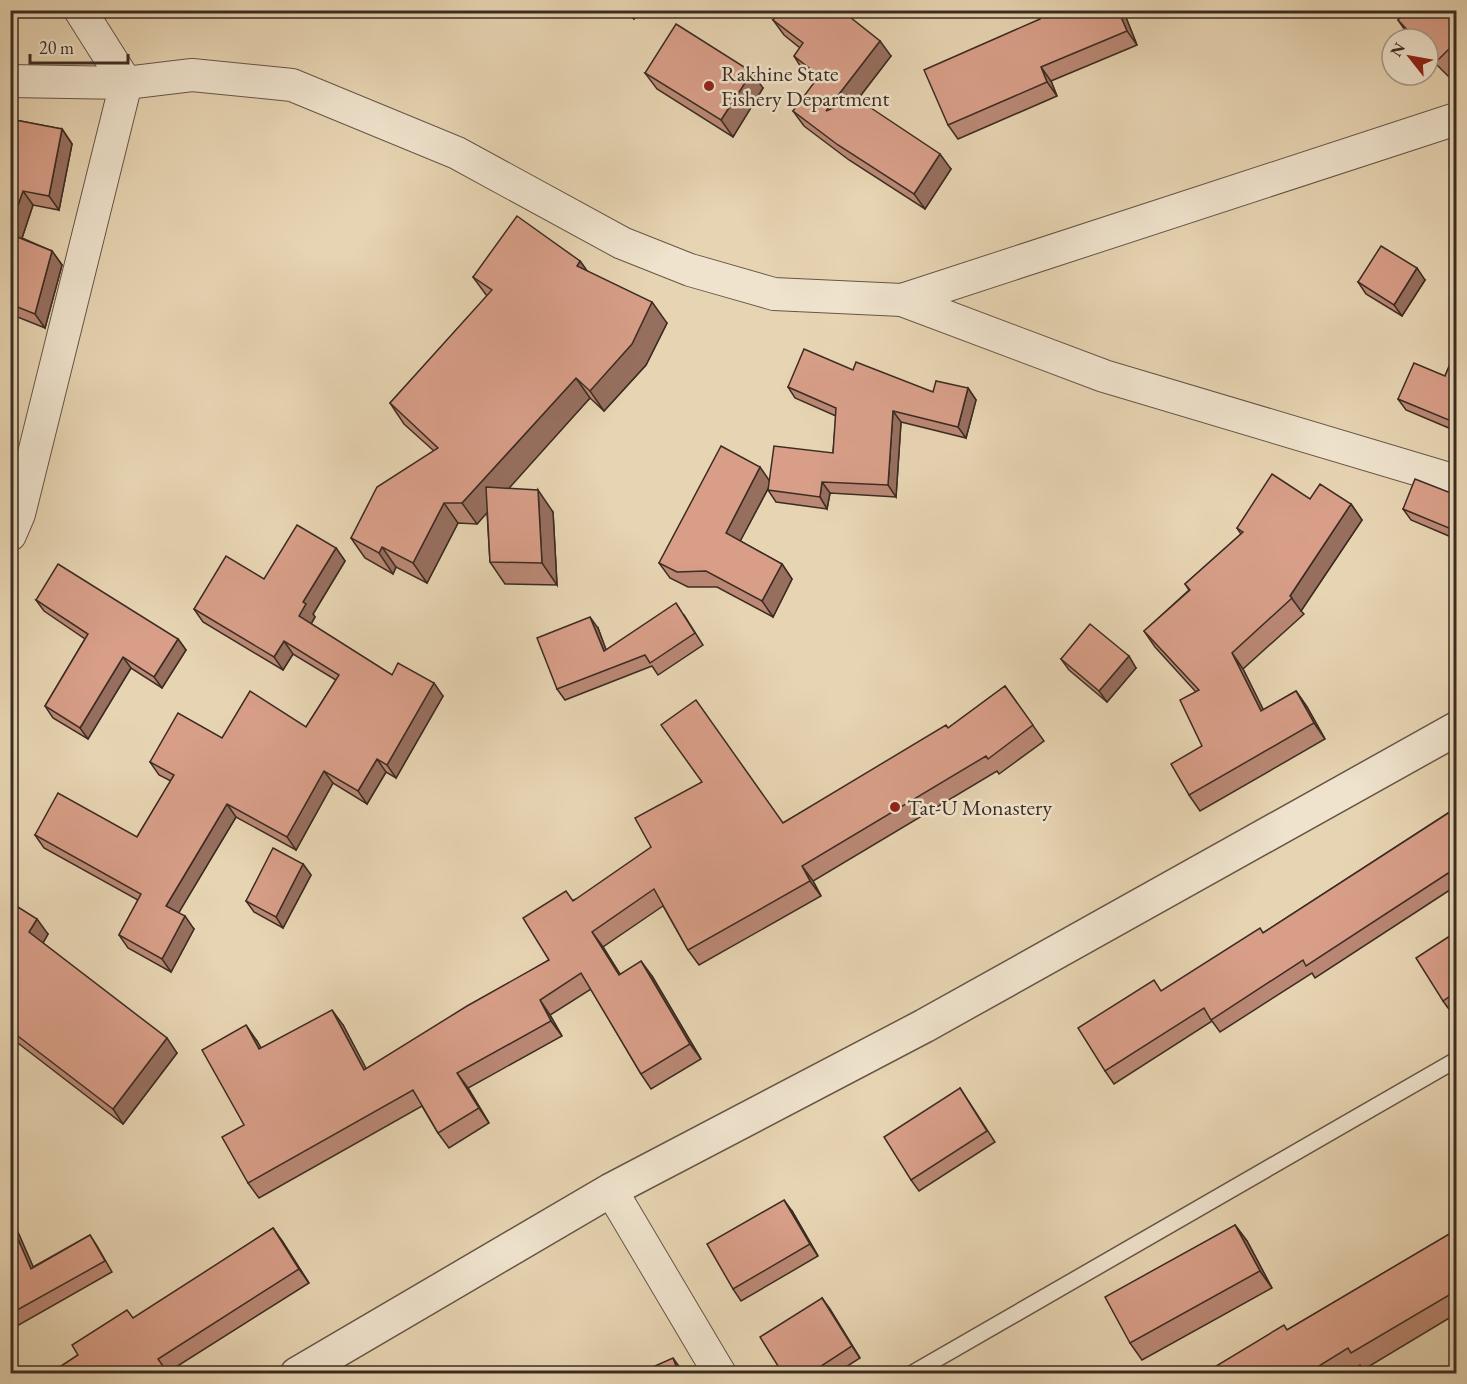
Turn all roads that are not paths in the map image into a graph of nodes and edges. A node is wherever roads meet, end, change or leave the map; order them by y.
1 (80, 10) edge
2 (10, 81) edge
3 (126, 83) junction
4 (1456, 119) edge
5 (902, 300) junction
6 (1456, 481) edge
7 (10, 535) edge
8 (1456, 729) edge
9 (1456, 1060) edge
10 (610, 1190) junction
11 (297, 1374) edge
12 (720, 1374) edge
13 (911, 1374) edge

1 - 3 street
2 - 3 street
3 - 5 street
3 - 7 street
4 - 5 street
5 - 6 street
8 - 10 street
9 - 13 lane
10 - 11 street
10 - 12 street

